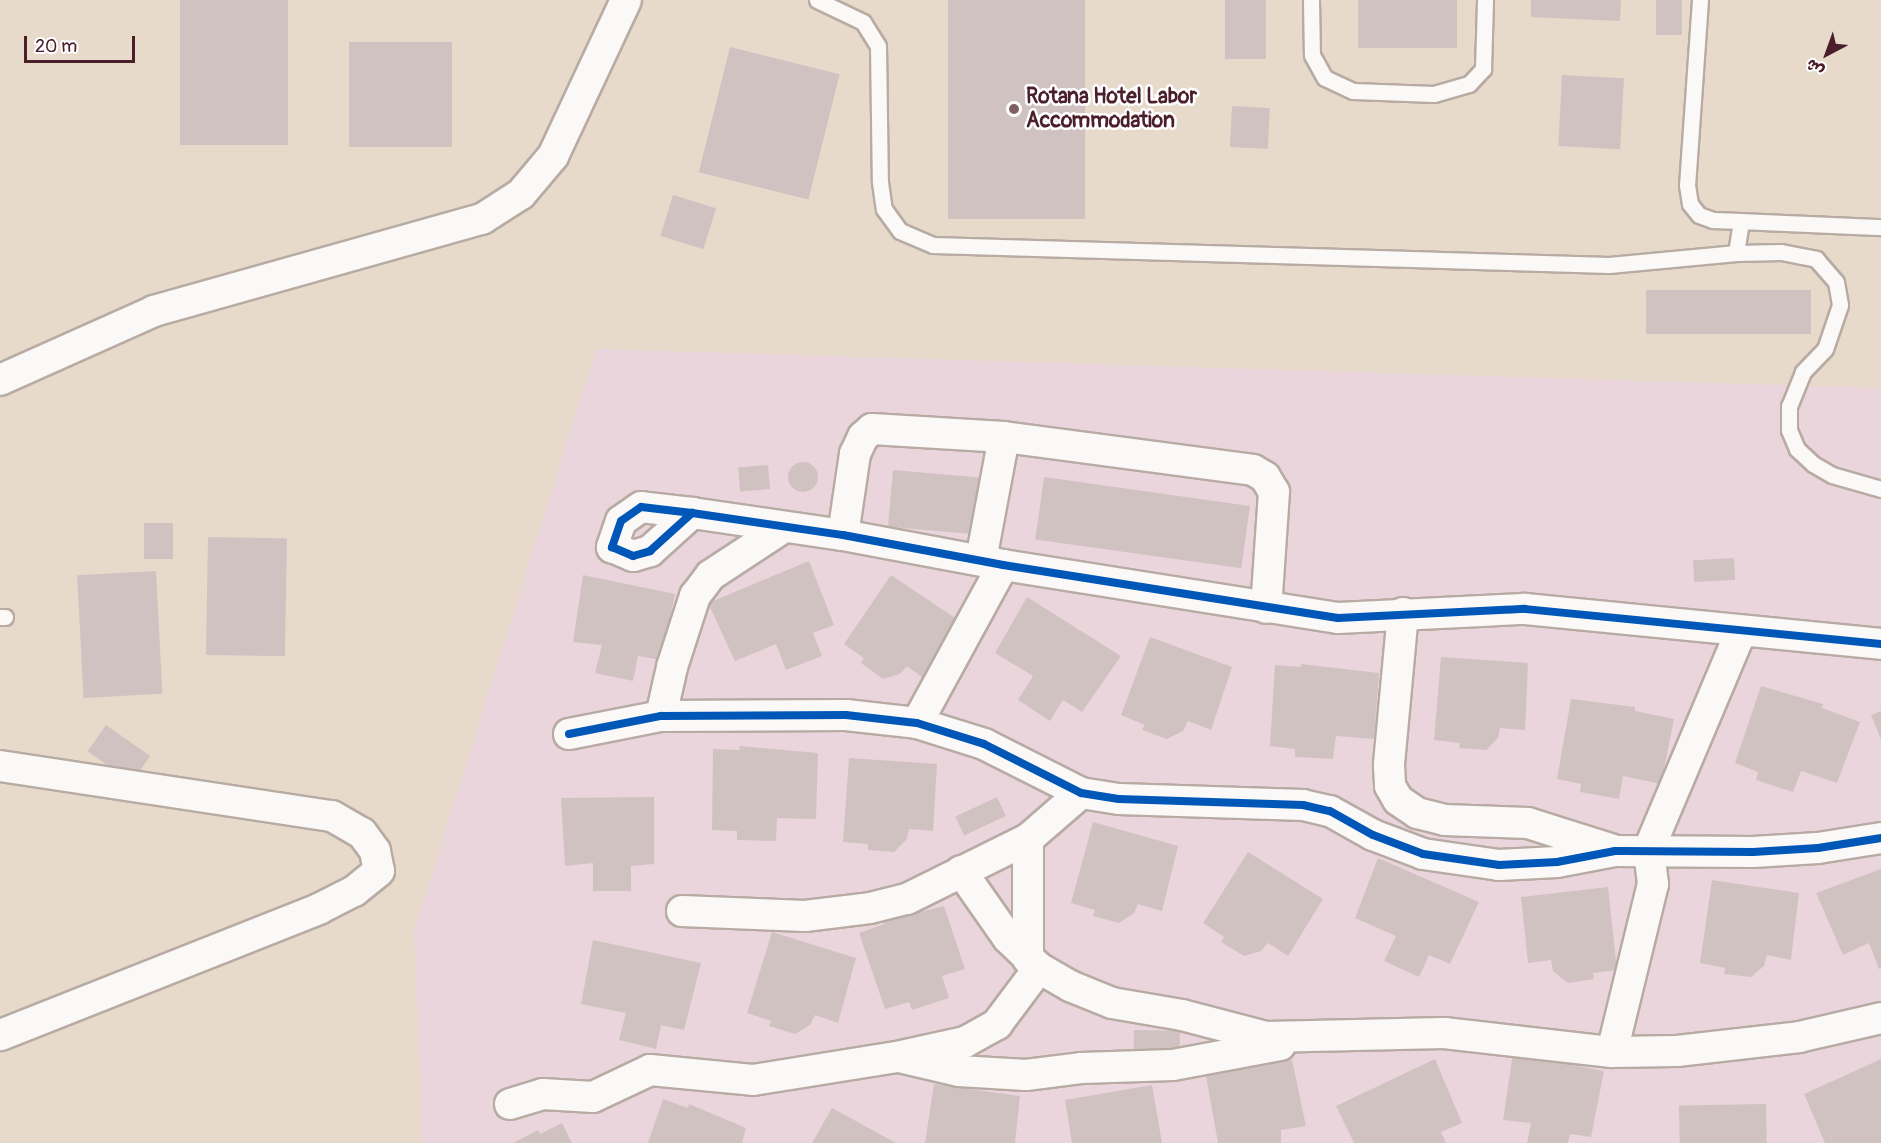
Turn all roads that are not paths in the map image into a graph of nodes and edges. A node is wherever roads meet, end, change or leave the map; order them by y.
1 (626, 0) edge
2 (817, 0) edge
3 (1311, 0) edge
4 (1485, 0) edge
5 (1700, 0) edge
6 (1741, 221) junction
7 (1881, 227) edge
8 (1736, 253) junction
9 (0, 380) edge
10 (1004, 437) junction
11 (1881, 489) edge
12 (692, 513) dead end
13 (784, 527) junction
14 (843, 535) junction
15 (992, 562) junction
16 (1266, 608) junction
17 (1403, 614) junction
18 (1741, 631) junction
19 (1881, 644) edge
20 (661, 716) junction
21 (917, 723) junction
22 (569, 734) dead end
23 (0, 766) edge
24 (1082, 793) junction
25 (1881, 838) edge
26 (1028, 839) junction
27 (1649, 849) junction
28 (1615, 850) junction
29 (961, 871) junction
30 (682, 911) dead end
31 (1033, 964) junction
32 (1881, 1018) edge
33 (0, 1035) edge
34 (1318, 1038) junction
35 (1612, 1052) junction
36 (897, 1057) junction
37 (510, 1104) dead end

1 - 9 street
2 - 8 lane
3 - 4 lane
5 - 6 lane
6 - 7 lane
6 - 8 lane
8 - 11 lane
10 - 14 street
10 - 15 street
10 - 16 street
12 - 13 street
13 - 14 street
13 - 20 street
14 - 15 street
15 - 16 street
15 - 21 street
16 - 17 street
17 - 18 street
17 - 28 street
18 - 19 street
18 - 27 street
20 - 21 street
20 - 22 street
21 - 24 street
23 - 33 street
24 - 26 street
24 - 28 street
25 - 27 street
26 - 29 street
26 - 31 street
27 - 28 street
27 - 35 street
29 - 30 street
29 - 31 street
31 - 34 street
31 - 36 street
32 - 35 street
34 - 35 street
34 - 36 street
36 - 37 street

